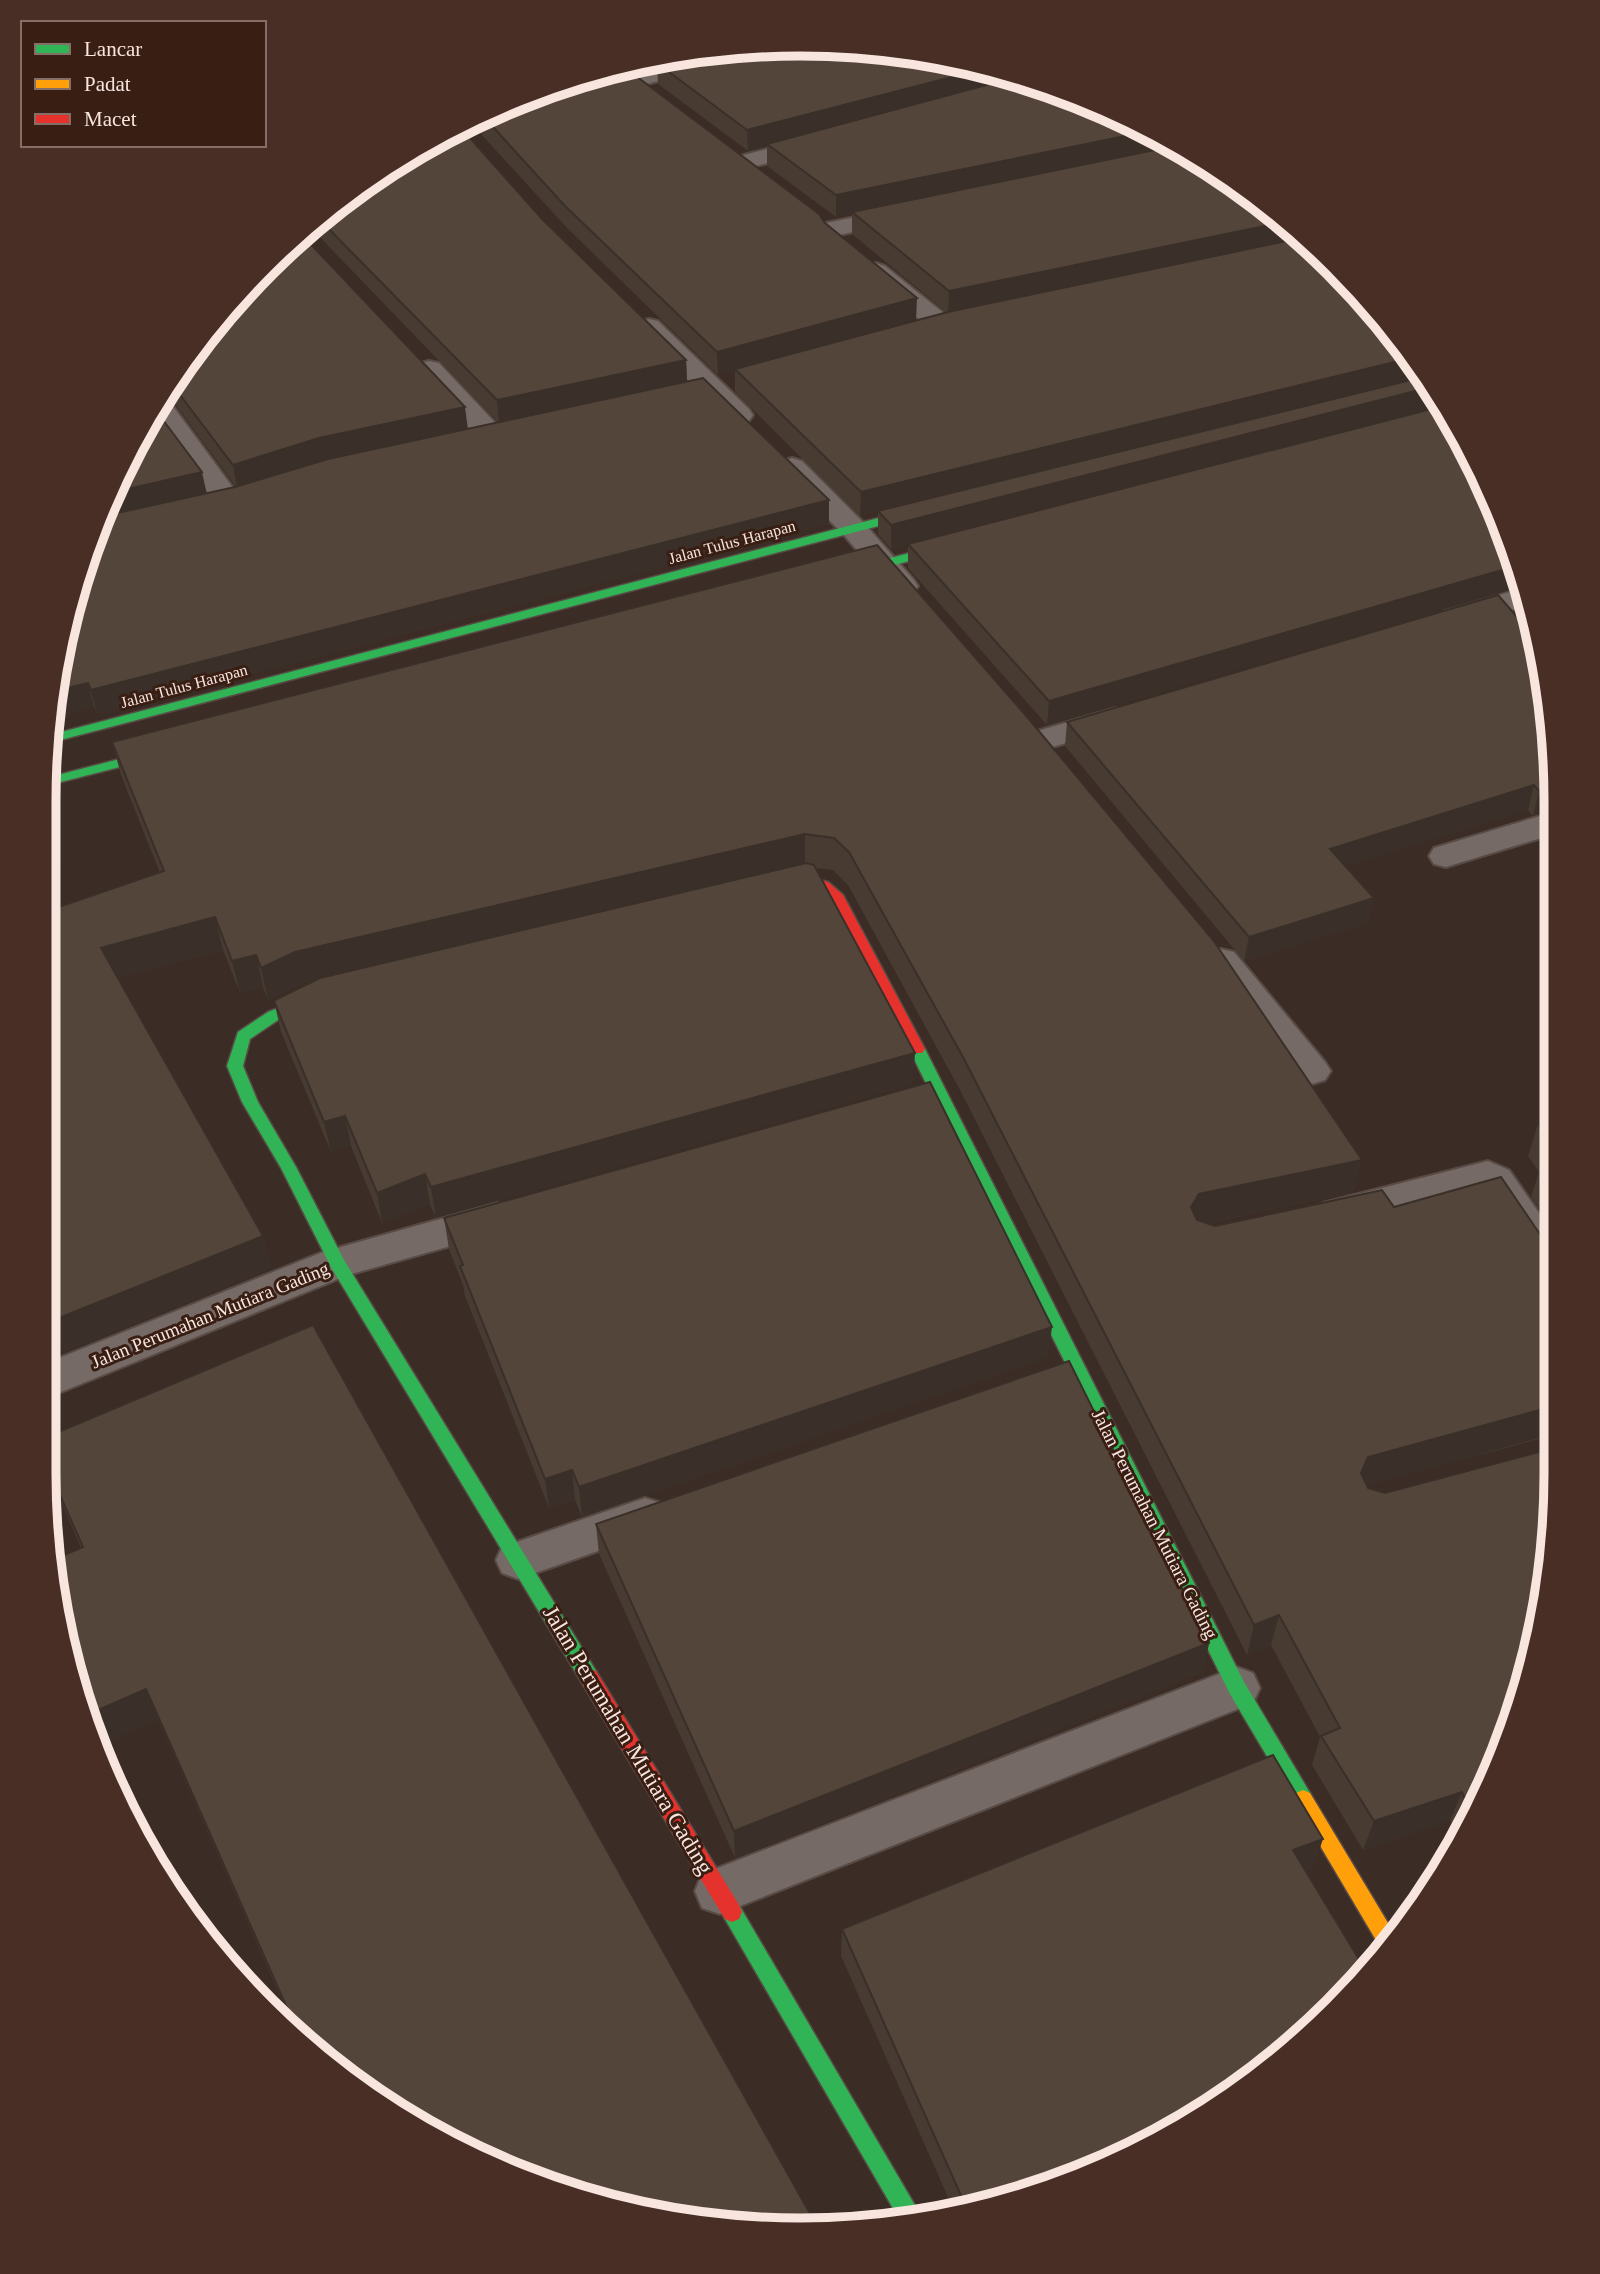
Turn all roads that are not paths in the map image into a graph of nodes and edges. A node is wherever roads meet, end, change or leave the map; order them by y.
1 (709, 61) edge
2 (633, 79) junction
3 (568, 93) edge
4 (654, 96) edge
5 (846, 135) edge
6 (719, 146) edge
7 (741, 163) junction
8 (763, 180) edge
9 (923, 210) edge
10 (808, 213) edge
11 (844, 243) junction
12 (633, 311) edge
13 (968, 320) edge
14 (942, 325) junction
15 (916, 332) edge
16 (415, 355) edge
17 (724, 384) junction
18 (675, 396) edge
19 (164, 414) edge
20 (755, 431) edge
21 (492, 436) edge
22 (775, 450) edge
23 (228, 502) edge
24 (943, 505) edge
25 (854, 528) junction
26 (977, 539) edge
27 (884, 564) junction
28 (830, 578) edge
29 (1513, 600) edge
30 (920, 606) edge
31 (1424, 627) edge
32 (1523, 631) edge
33 (1143, 710) edge
34 (59, 737) edge
35 (1038, 741) edge
36 (181, 747) edge
37 (57, 779) edge
38 (1544, 826) edge
39 (1446, 856) dead end
40 (753, 892) edge
41 (1197, 932) edge
42 (342, 990) edge
43 (1312, 1071) dead end
44 (940, 1093) junction
45 (899, 1105) edge
46 (538, 1206) edge
47 (1296, 1222) edge
48 (1544, 1252) edge
49 (337, 1263) junction
50 (56, 1377) edge
51 (687, 1502) edge
52 (518, 1560) junction
53 (1237, 1688) junction
54 (720, 1891) junction
55 (1384, 1935) edge
56 (906, 2210) edge

1 - 2 street
2 - 3 street
2 - 4 street
5 - 7 street
6 - 7 street
7 - 8 street
9 - 11 street
10 - 11 street
11 - 14 street
12 - 17 street
13 - 14 street
14 - 15 street
16 - 21 street
17 - 18 street
17 - 20 street
19 - 23 street
22 - 25 street
24 - 25 street, Jalan Tulus Harapan
25 - 27 street
25 - 34 street, Jalan Tulus Harapan
26 - 27 street
27 - 28 street
27 - 30 street
29 - 31 street
29 - 32 street
33 - 35 street
36 - 37 street
38 - 39 street
40 - 44 street, Jalan Perumahan Mutiara Gading
41 - 43 street
42 - 49 street, Jalan Perumahan Mutiara Gading
44 - 45 street
44 - 53 street, Jalan Perumahan Mutiara Gading
46 - 49 street, Jalan Perumahan Mutiara Gading
47 - 48 street
49 - 50 street, Jalan Perumahan Mutiara Gading
49 - 52 street, Jalan Perumahan Mutiara Gading
51 - 52 street
52 - 54 street, Jalan Perumahan Mutiara Gading
53 - 54 street
53 - 55 street, Jalan Perumahan Mutiara Gading
54 - 56 street, Jalan Perumahan Mutiara Gading

